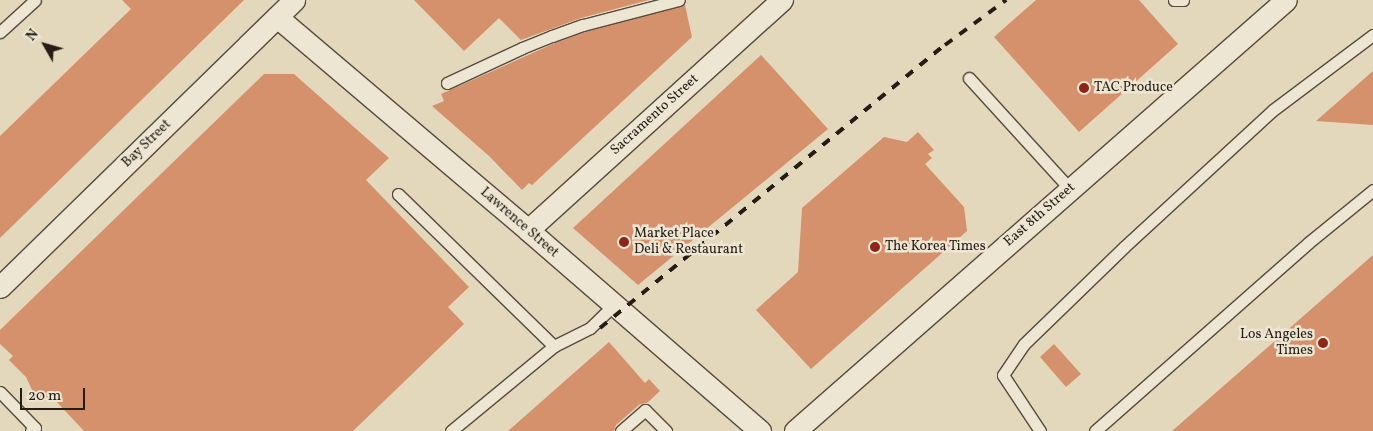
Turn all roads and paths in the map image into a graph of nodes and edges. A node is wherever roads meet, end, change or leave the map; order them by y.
1 (35, 0) edge
2 (679, 0) edge
3 (782, 0) edge
4 (1174, 0) edge
5 (1184, 0) edge
6 (1286, 0) edge
7 (285, 6) edge
8 (0, 32) edge
9 (1373, 35) edge
10 (969, 78) dead end
11 (447, 83) dead end
12 (1070, 189) junction
13 (1373, 190) edge
14 (398, 194) dead end
15 (528, 230) junction
16 (0, 288) edge
17 (614, 305) junction
18 (554, 346) junction
19 (0, 392) edge
20 (32, 431) edge
21 (451, 431) edge
22 (621, 431) edge
23 (666, 431) edge
24 (760, 431) edge
25 (795, 431) edge
26 (1040, 431) edge
27 (1095, 431) edge

1 - 8 lane
2 - 11 lane
3 - 15 street, Sacramento Street
4 - 5 lane
6 - 12 street, East 8th Street
7 - 15 street, Lawrence Street
7 - 16 street, Bay Street
9 - 26 lane
10 - 12 lane
12 - 25 street, East 8th Street
13 - 27 lane
14 - 18 lane
15 - 17 street, Lawrence Street
17 - 18 lane
17 - 24 street, Lawrence Street
18 - 21 lane
19 - 20 lane
22 - 23 lane

